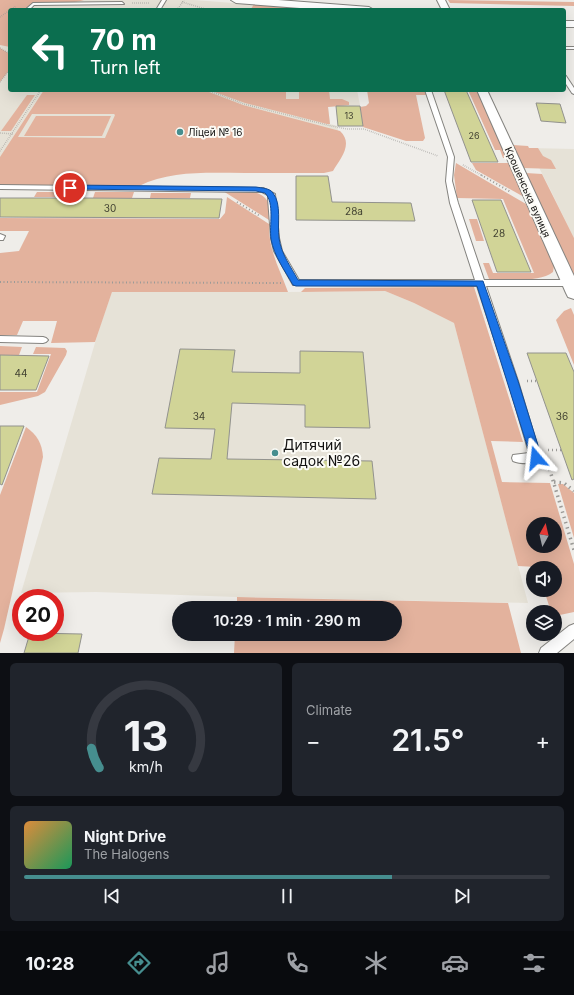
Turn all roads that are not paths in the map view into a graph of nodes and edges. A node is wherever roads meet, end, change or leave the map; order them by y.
1 (236, 0) edge
2 (255, 1) edge
3 (122, 3) road end
4 (29, 8) edge
5 (344, 8) edge
6 (566, 80) edge
7 (429, 92) edge
8 (483, 92) edge
9 (574, 92) edge
10 (0, 187) edge
11 (480, 283) junction
12 (572, 288) edge
13 (0, 340) edge
14 (43, 340) dead end
15 (516, 458) dead end
16 (574, 632) edge
17 (546, 653) edge

1 - 2 street
2 - 5 street
3 - 4 lane
6 - 9 lane
7 - 11 lane
8 - 12 street, Крошенська вулиця
10 - 11 lane
11 - 12 lane
11 - 15 lane
13 - 14 lane
16 - 17 lane

